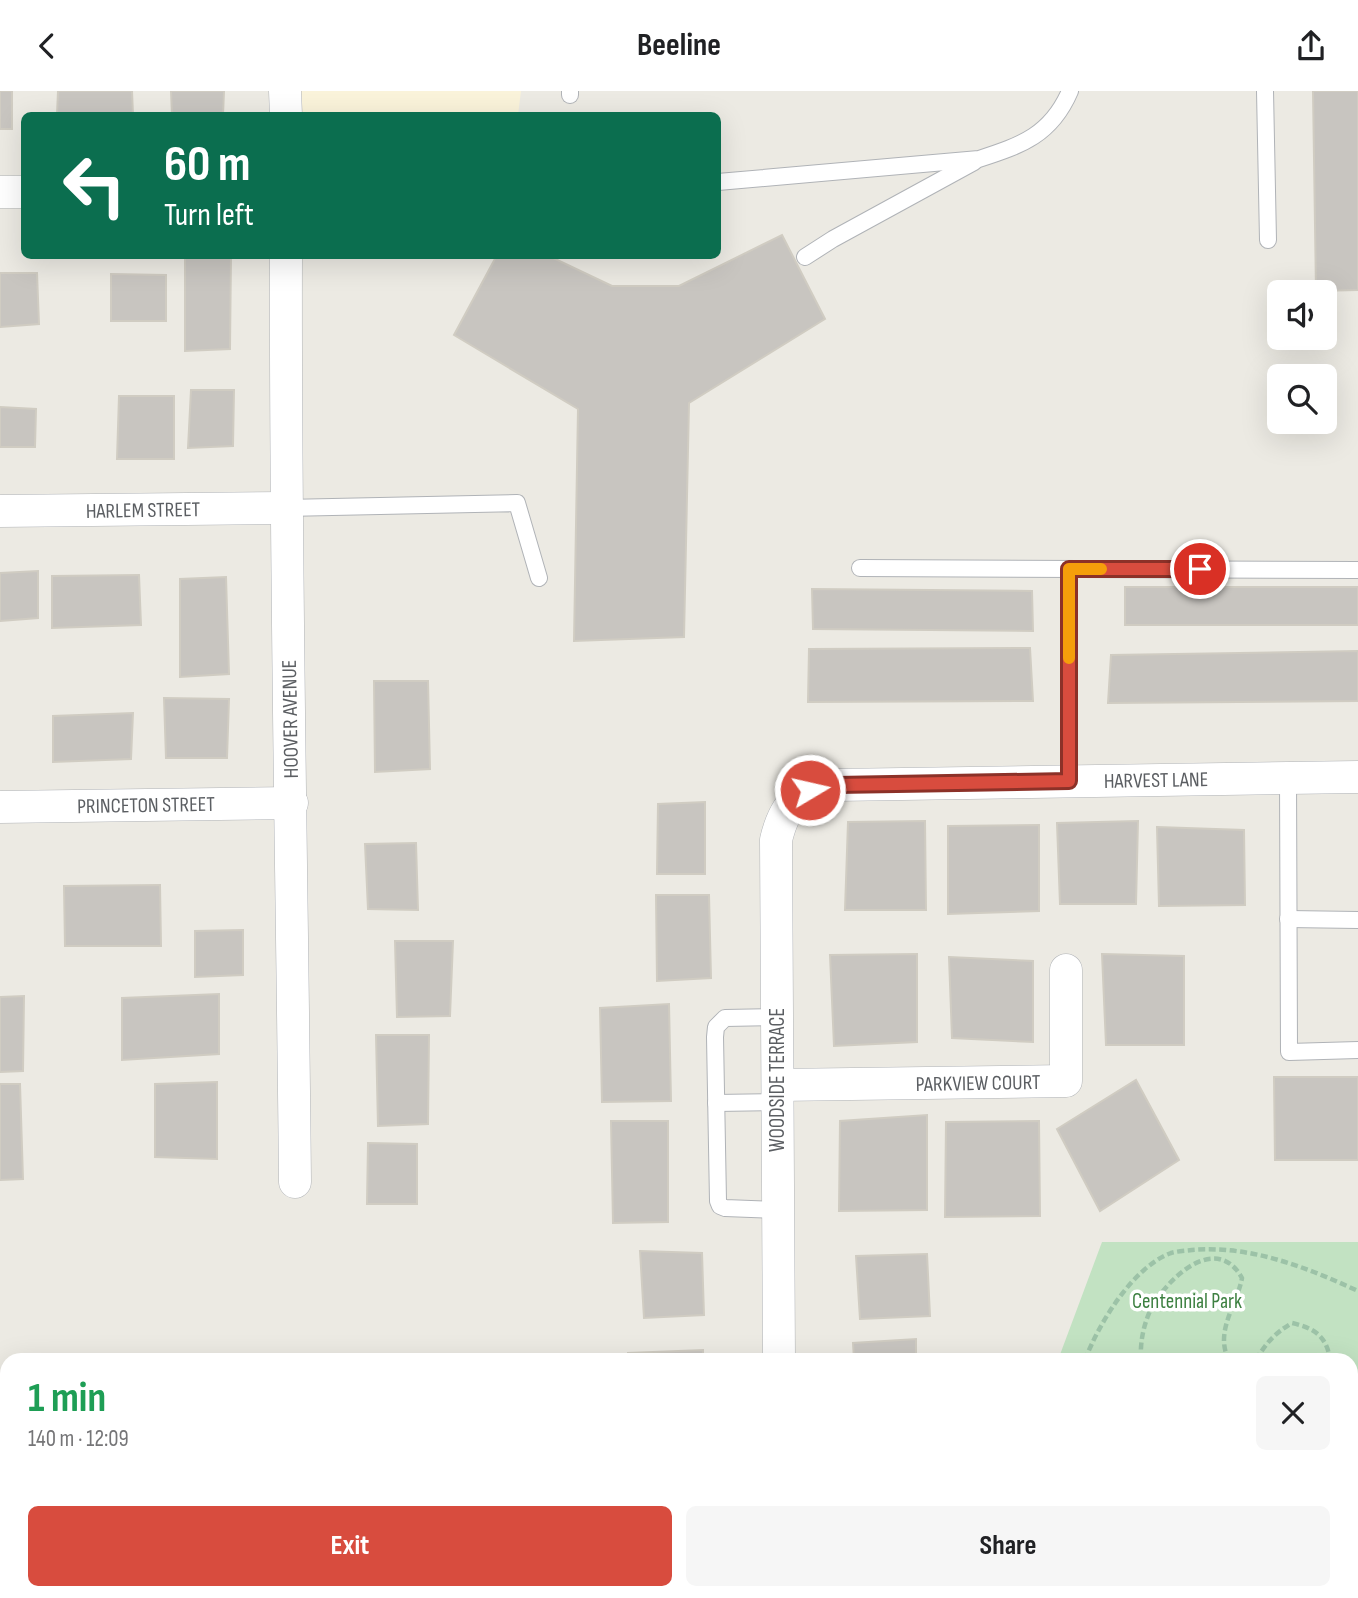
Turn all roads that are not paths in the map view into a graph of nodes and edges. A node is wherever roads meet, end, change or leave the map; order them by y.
1 (285, 91) edge
2 (1070, 91) edge
3 (1265, 91) edge
4 (286, 112) edge
5 (979, 159) junction
6 (721, 182) edge
7 (0, 192) edge
8 (21, 192) edge
9 (1268, 240) dead end
10 (805, 257) dead end
11 (286, 259) edge
12 (285, 508) junction
13 (0, 511) edge
14 (860, 568) dead end
15 (1069, 569) junction
16 (1358, 570) edge
17 (539, 578) dead end
18 (1358, 777) edge
19 (1288, 778) junction
20 (1069, 781) junction
21 (292, 803) junction
22 (792, 804) joint
23 (0, 807) edge
24 (1288, 919) junction
25 (1358, 920) edge
26 (1066, 970) dead end
27 (777, 1017) junction
28 (1358, 1050) edge
29 (778, 1094) junction
30 (716, 1103) junction
31 (295, 1182) dead end
32 (778, 1210) junction
33 (779, 1353) edge

1 - 4 street
2 - 5 lane
3 - 9 lane
5 - 6 lane
5 - 10 lane
7 - 8 street
11 - 12 street, HOOVER AVENUE
12 - 13 street, HARLEM STREET
12 - 17 lane
12 - 21 street, HOOVER AVENUE
14 - 15 lane
15 - 16 lane
15 - 20 lane
18 - 19 street, HARVEST LANE
19 - 20 street, HARVEST LANE
19 - 24 lane
20 - 22 street, HARVEST LANE
21 - 23 street, PRINCETON STREET
21 - 31 street, HOOVER AVENUE
22 - 27 street, WOODSIDE TERRACE
24 - 25 lane
24 - 28 lane
26 - 29 street, PARKVIEW COURT
27 - 29 street, WOODSIDE TERRACE
27 - 30 lane
29 - 30 lane
29 - 32 street, WOODSIDE TERRACE
30 - 32 lane
32 - 33 street, WOODSIDE TERRACE

